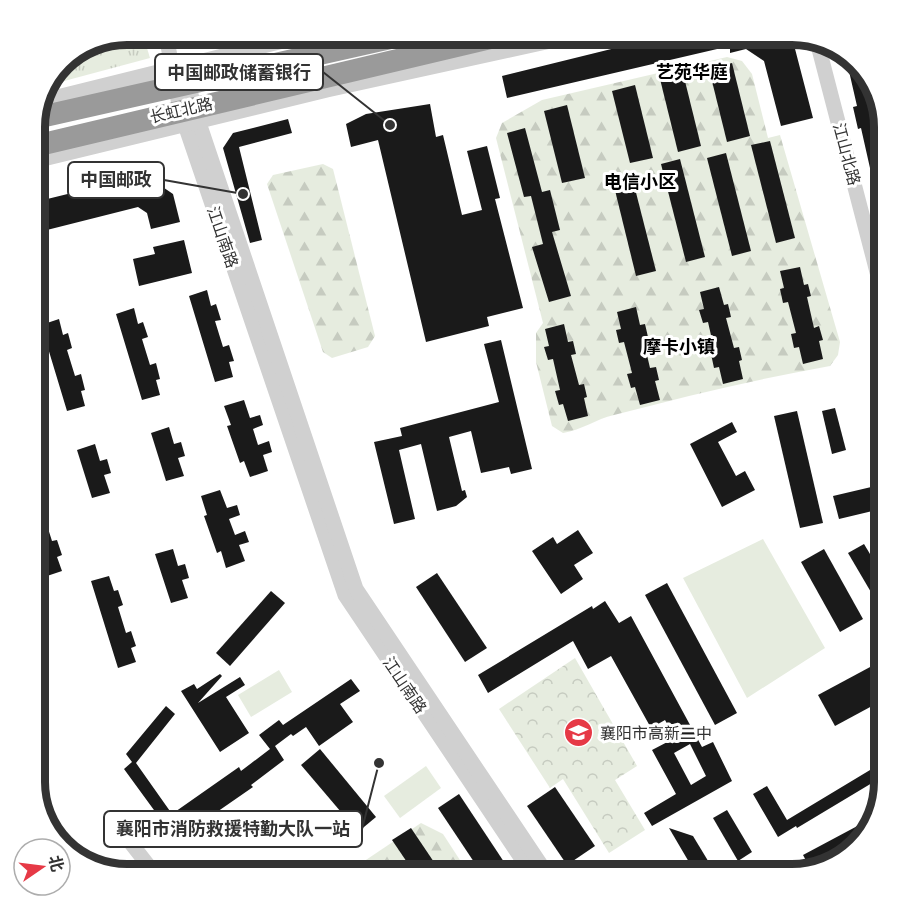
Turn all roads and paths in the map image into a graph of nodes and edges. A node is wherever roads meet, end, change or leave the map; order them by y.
1 (169, 45) edge
2 (287, 45) edge
3 (368, 45) edge
4 (455, 45) edge
5 (532, 45) edge
6 (819, 50) edge
7 (50, 99) edge
8 (185, 101) junction
9 (46, 117) edge
10 (45, 143) edge
11 (45, 157) edge
12 (874, 229) edge
13 (867, 231) junction
14 (874, 257) edge
15 (116, 825) dead end
16 (147, 864) edge
17 (525, 864) edge
18 (540, 864) edge

1 - 8 street
2 - 8 street
3 - 8 highway, 长虹北路
4 - 8 highway, 长虹北路
5 - 8 street
6 - 13 street, 江山北路
7 - 8 street
8 - 9 highway, 长虹北路
8 - 10 highway, 长虹北路
8 - 11 street
8 - 17 street, 江山南路
8 - 18 street, 江山南路
12 - 13 street
13 - 14 street, 江山北路
15 - 16 street

